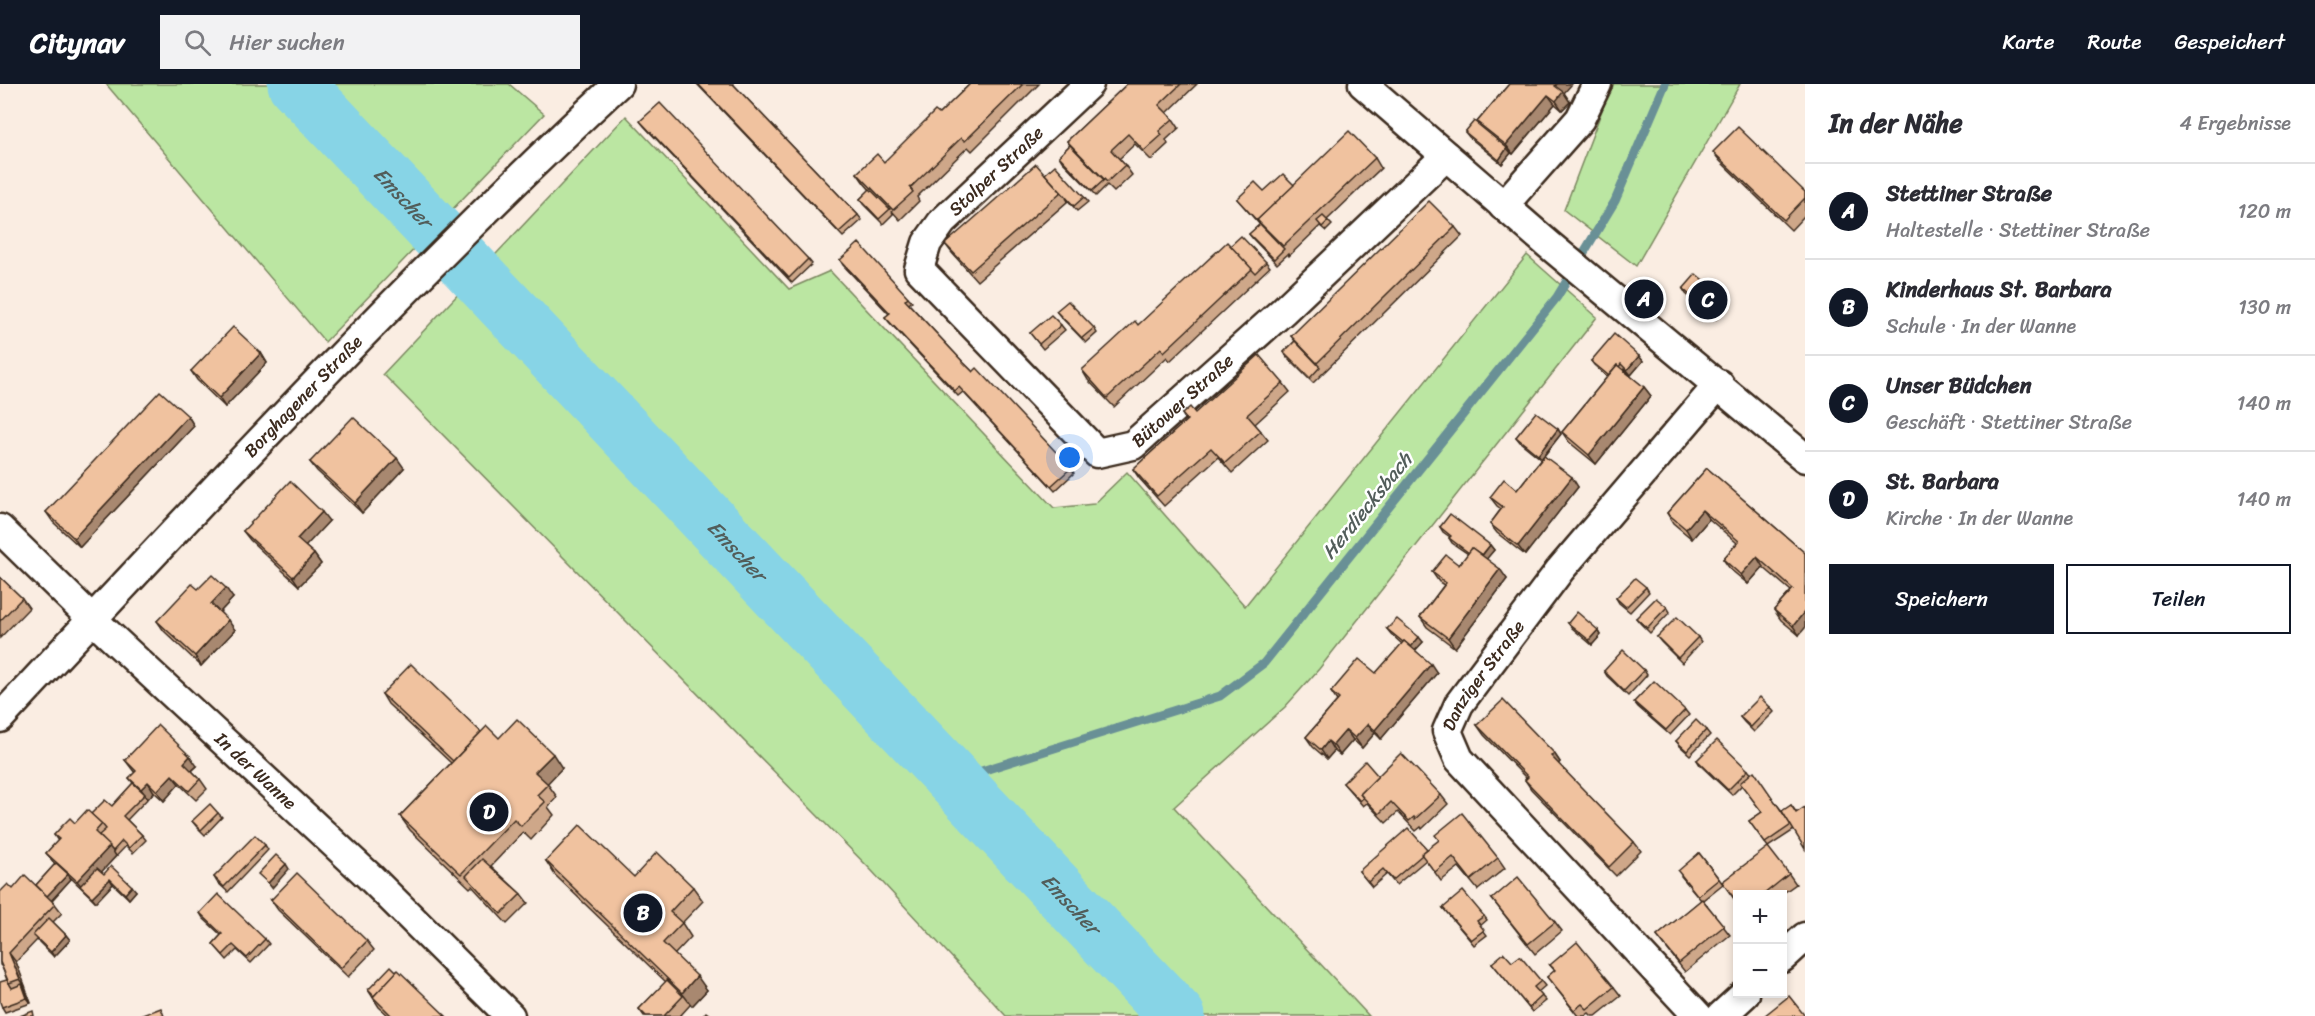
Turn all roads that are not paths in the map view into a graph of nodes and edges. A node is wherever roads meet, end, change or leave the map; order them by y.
1 (618, 84) edge
2 (1089, 84) edge
3 (1363, 84) edge
4 (1597, 84) edge
5 (1446, 156) junction
6 (1503, 206) junction
7 (919, 269) joint
8 (1719, 384) junction
9 (1805, 458) edge
10 (0, 529) edge
11 (92, 619) junction
12 (0, 718) edge
13 (1805, 937) edge
14 (1787, 953) edge
15 (1740, 998) edge
16 (510, 1016) edge
17 (1698, 1016) edge
18 (1721, 1016) edge

1 - 11 street, Borghagener Straße
2 - 7 street, Stolper Straße
3 - 5 street
4 - 6 street
5 - 6 street
5 - 7 street, Bütower Straße
6 - 8 street
8 - 9 street
8 - 17 street, Danziger Straße
10 - 11 street, In der Wanne
11 - 12 street, Borghagener Straße
11 - 16 street, In der Wanne
13 - 14 street
15 - 18 street

